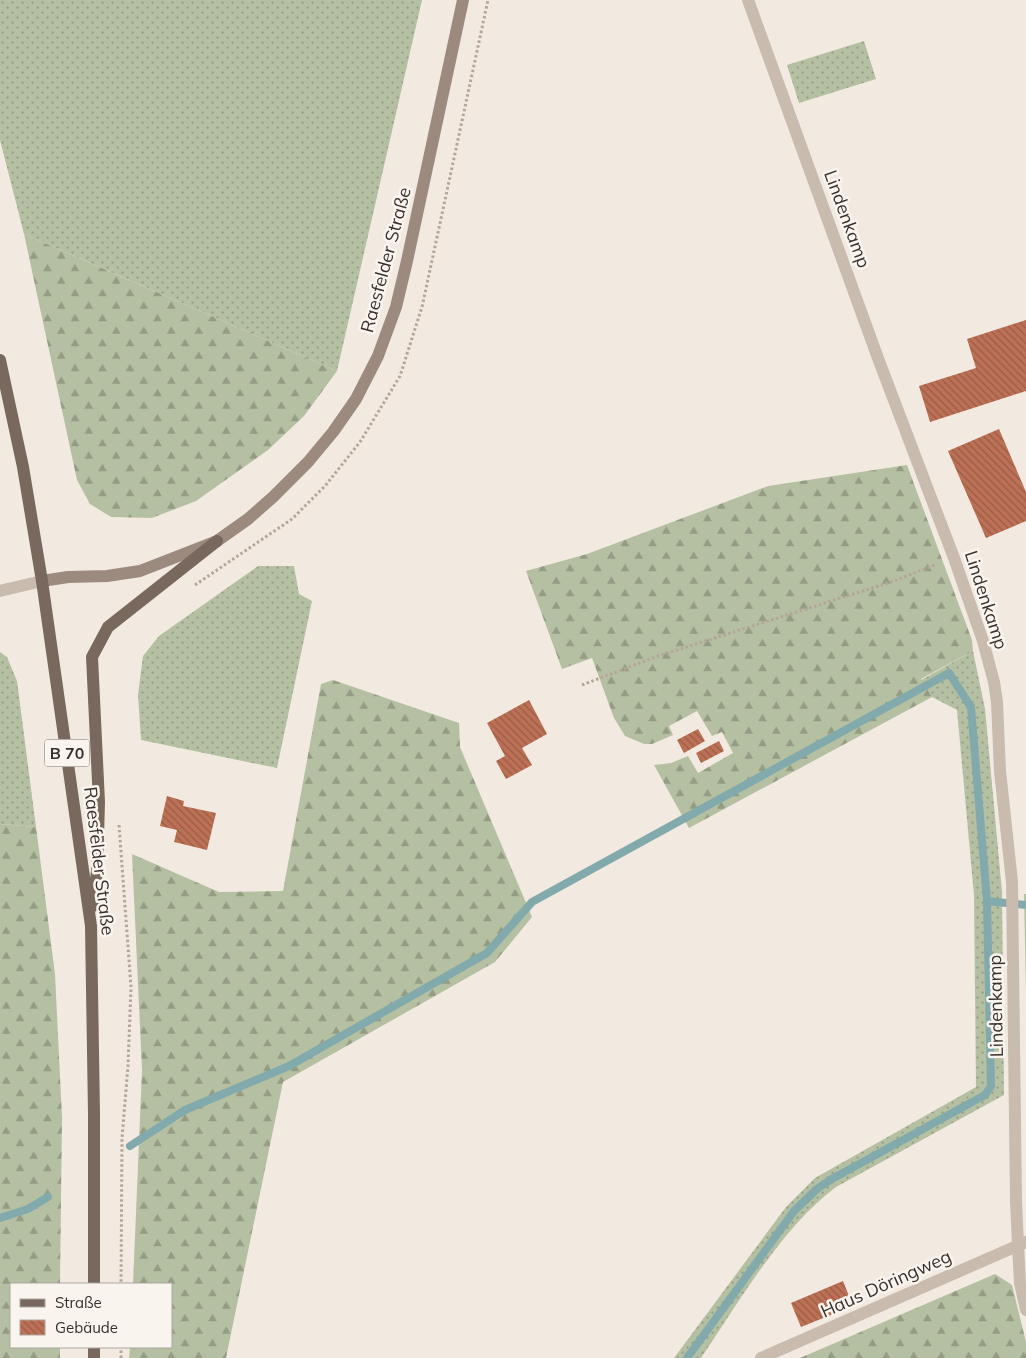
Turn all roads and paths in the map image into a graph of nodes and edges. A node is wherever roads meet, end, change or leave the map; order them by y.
1 (463, 0) edge
2 (488, 0) edge
3 (748, 0) edge
4 (0, 360) edge
5 (217, 540) junction
6 (954, 558) junction
7 (42, 581) junction
8 (193, 586) dead end
9 (0, 592) edge
10 (582, 685) dead end
11 (118, 817) dead end
12 (91, 926) junction
13 (1022, 1244) edge
14 (94, 1283) edge
15 (121, 1283) edge
16 (1026, 1310) edge
17 (761, 1358) edge

1 - 5 main road, Raesfelder Straße
2 - 8 path
3 - 6 street, Lindenkamp
4 - 7 main road, B 70
5 - 7 main road, Raesfelder Straße
5 - 12 main road
6 - 10 path
6 - 13 street, Lindenkamp
7 - 9 street
7 - 12 main road, Raesfelder Straße / B 70
11 - 15 path
12 - 14 main road, Raesfelder Straße / B 70
13 - 16 street, Lindenkamp
13 - 17 street, Haus Döringweg

